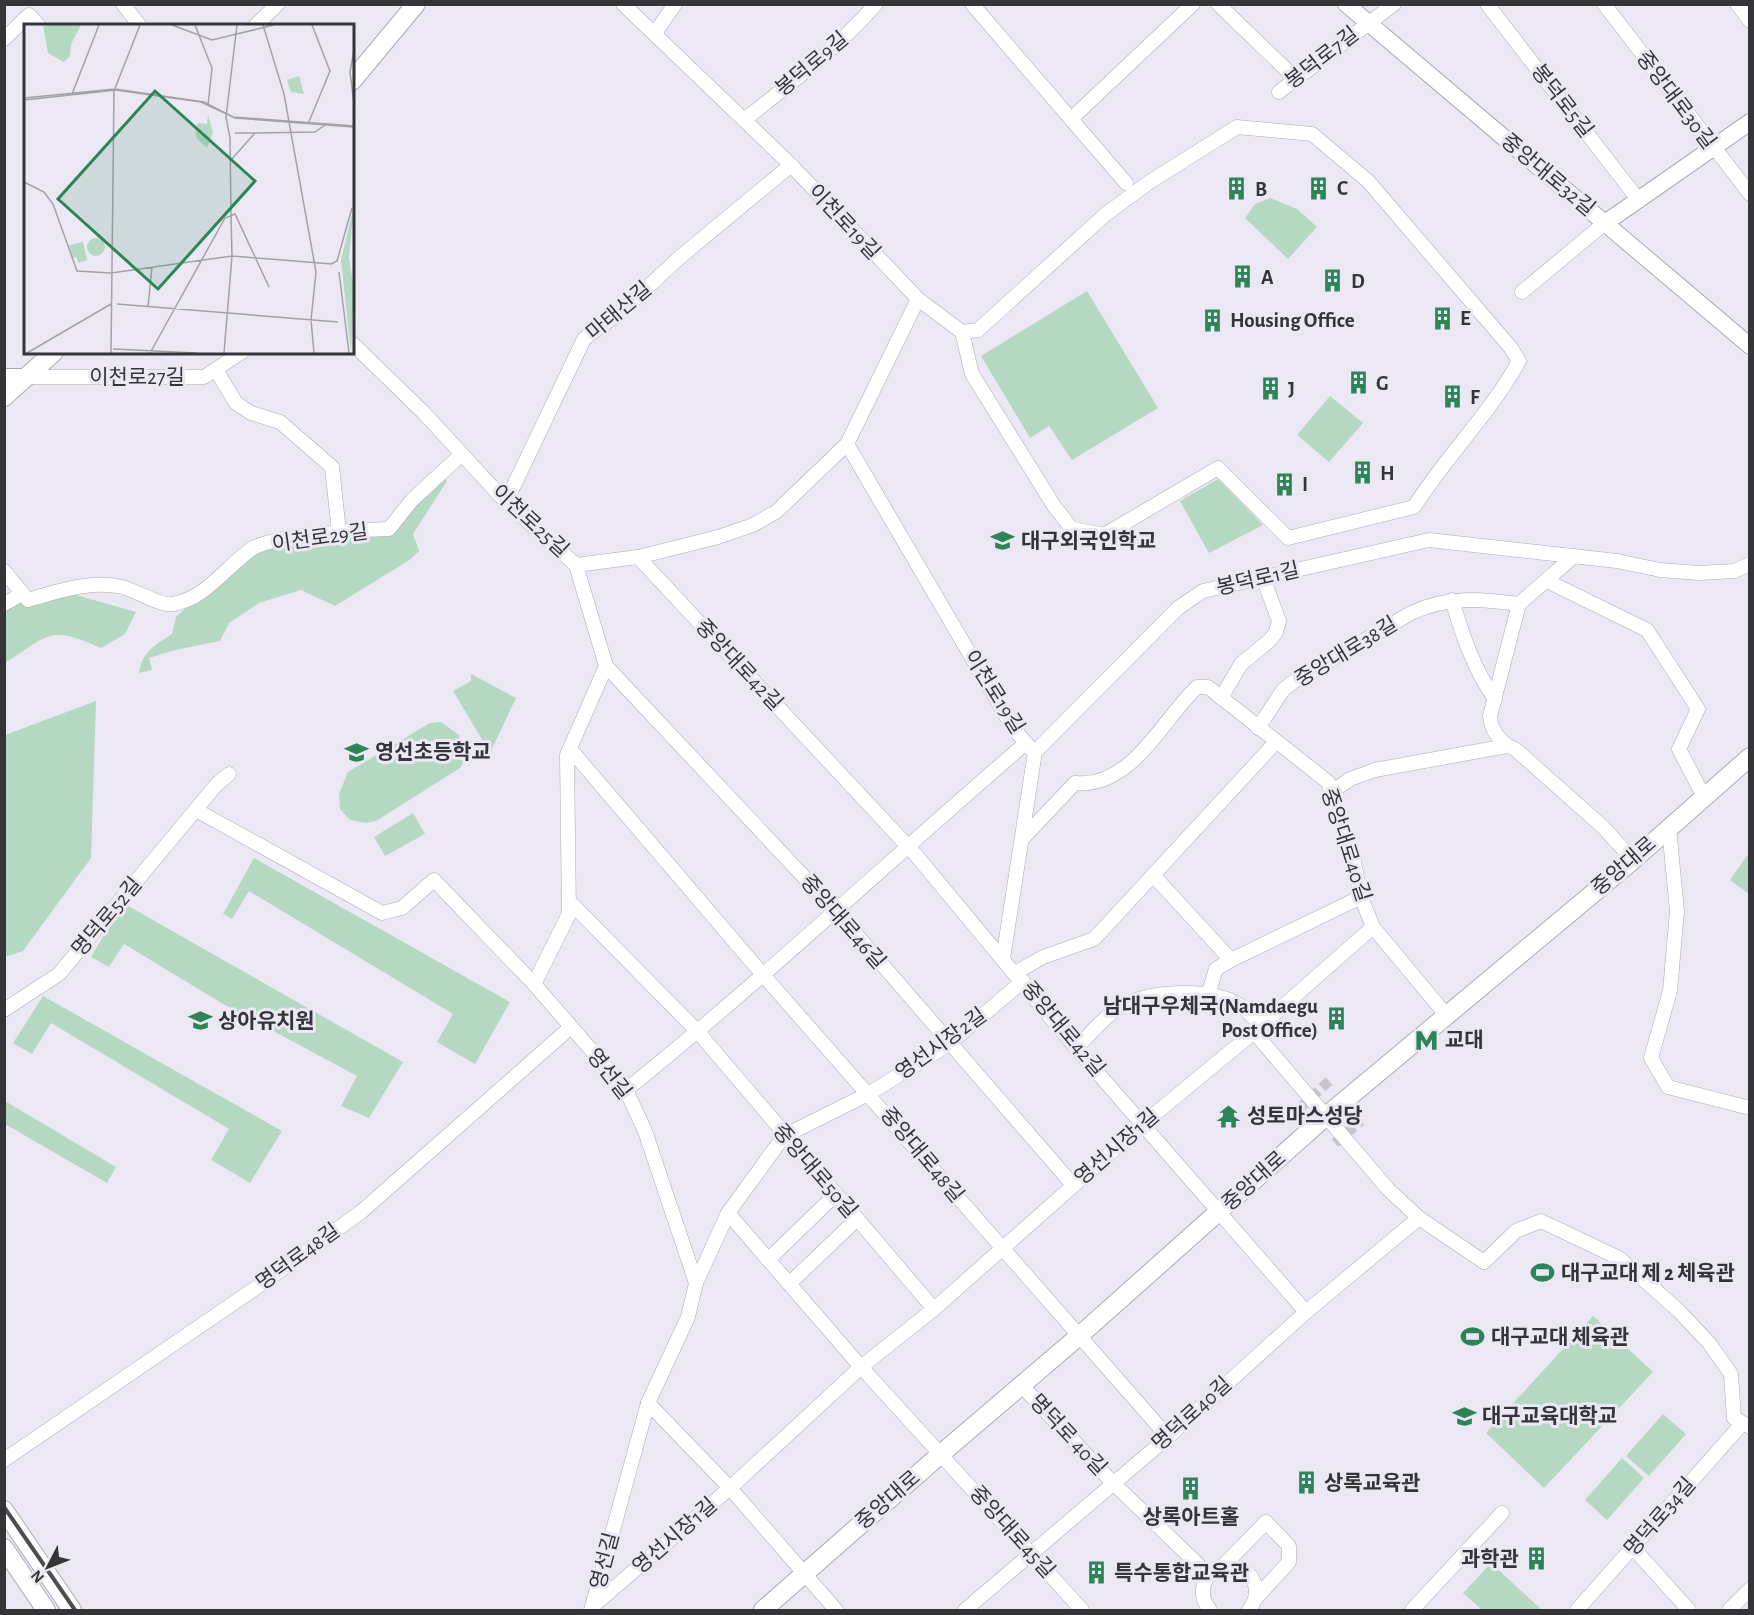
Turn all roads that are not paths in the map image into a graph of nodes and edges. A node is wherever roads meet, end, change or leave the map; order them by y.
1 (123, 4) edge
2 (278, 4) edge
3 (416, 4) edge
4 (623, 4) edge
5 (675, 4) edge
6 (876, 4) edge
7 (972, 4) edge
8 (1193, 4) edge
9 (1218, 4) edge
10 (1346, 4) edge
11 (1394, 4) edge
12 (1487, 4) edge
13 (1604, 4) edge
14 (1737, 4) edge
15 (1749, 21) edge
16 (1368, 22) junction
17 (37, 24) edge
18 (138, 24) edge
19 (257, 24) edge
20 (655, 33) junction
21 (4, 39) edge
22 (354, 79) edge
23 (1296, 79) junction
24 (1279, 92) dead end
25 (1071, 119) junction
26 (744, 120) junction
27 (1749, 122) edge
28 (1712, 147) junction
29 (791, 165) junction
30 (1126, 183) dead end
31 (1749, 194) edge
32 (1637, 198) junction
33 (1605, 223) junction
34 (1522, 292) dead end
35 (918, 299) junction
36 (962, 332) junction
37 (354, 345) edge
38 (1749, 346) edge
39 (52, 354) edge
40 (239, 354) edge
41 (216, 370) junction
42 (4, 377) edge
43 (26, 377) junction
44 (4, 397) edge
45 (847, 444) junction
46 (462, 454) junction
47 (506, 502) junction
48 (339, 532) junction
49 (1574, 556) junction
50 (638, 557) junction
51 (1749, 564) edge
52 (576, 565) junction
53 (4, 572) edge
54 (1263, 578) junction
55 (1547, 581) junction
56 (22, 594) junction
57 (1452, 600) junction
58 (4, 604) edge
59 (1519, 604) junction
60 (606, 666) junction
61 (1221, 698) junction
62 (1495, 699) junction
63 (1258, 728) junction
64 (1276, 742) junction
65 (1507, 746) junction
66 (1030, 747) junction
67 (570, 749) junction
68 (1749, 757) edge
69 (229, 774) dead end
70 (1333, 791) junction
71 (1704, 797) junction
72 (196, 810) junction
73 (1669, 828) junction
74 (1022, 839) junction
75 (906, 845) junction
76 (1633, 860) junction
77 (1153, 875) junction
78 (1361, 897) junction
79 (569, 901) junction
80 (835, 910) junction
81 (1373, 927) junction
82 (1004, 959) junction
83 (1231, 960) junction
84 (764, 976) junction
85 (1019, 977) junction
86 (534, 984) junction
87 (1208, 995) junction
88 (4, 1010) edge
89 (1447, 1016) junction
90 (571, 1027) junction
91 (1257, 1029) junction
92 (698, 1032) junction
93 (949, 1044) junction
94 (1076, 1048) junction
95 (626, 1090) junction
96 (870, 1094) junction
97 (1749, 1108) edge
98 (1325, 1117) junction
99 (1144, 1123) junction
100 (784, 1136) junction
101 (1073, 1185) junction
102 (835, 1195) junction
103 (728, 1213) junction
104 (1218, 1213) junction
105 (1419, 1218) junction
106 (856, 1220) junction
107 (1002, 1249) junction
108 (768, 1260) junction
109 (696, 1283) junction
110 (789, 1284) junction
111 (934, 1309) junction
112 (1306, 1312) junction
113 (1079, 1336) junction
114 (861, 1367) junction
115 (1022, 1386) junction
116 (648, 1403) junction
117 (1746, 1425) edge
118 (1168, 1437) junction
119 (942, 1453) junction
120 (4, 1460) edge
121 (1113, 1484) junction
122 (730, 1488) junction
123 (4, 1510) edge
124 (1502, 1513) dead end
125 (4, 1548) edge
126 (1633, 1548) junction
127 (1030, 1553) junction
128 (1223, 1566) junction
129 (804, 1574) junction
130 (1209, 1575) junction
131 (1749, 1589) edge
132 (1252, 1604) edge
133 (1203, 1607) edge
134 (592, 1609) edge
135 (46, 1611) edge
136 (72, 1611) edge
137 (764, 1611) edge
138 (836, 1611) edge
139 (965, 1611) edge
140 (1082, 1611) edge
141 (1412, 1611) edge
142 (1577, 1611) edge
143 (1689, 1611) edge
144 (1729, 1611) edge

1 - 18 street
2 - 19 street
3 - 22 main road
4 - 20 street, 이천로19길
5 - 20 street
6 - 26 street, 봉덕로9길
7 - 25 street
8 - 25 street
9 - 23 street
10 - 16 street, 중앙대로32길
11 - 16 street, 봉덕로7길
12 - 32 street, 봉덕로5길
13 - 28 street, 중앙대로30길
14 - 15 street
16 - 23 street, 봉덕로7길
16 - 33 street, 중앙대로32길
17 - 21 street
20 - 26 street, 이천로19길
23 - 24 street, 봉덕로7길
25 - 30 street
26 - 29 street, 이천로19길
27 - 28 street
28 - 31 street, 중앙대로30길
28 - 32 street
29 - 35 street, 이천로19길
29 - 47 street, 마태산길
32 - 33 street
33 - 34 street
33 - 38 street, 중앙대로32길
35 - 36 street, 이천로19길
35 - 45 street
36 - 36 street
37 - 46 street, 이천로25길
39 - 43 main road
40 - 41 street, 이천로27길
41 - 43 street, 이천로27길
41 - 48 street
42 - 43 street
43 - 44 main road
45 - 50 street
45 - 66 street, 이천로19길
46 - 47 street, 이천로25길
46 - 48 street, 이천로29길
47 - 52 street, 이천로25길
48 - 56 street, 이천로29길
49 - 51 street, 봉덕로1길
49 - 54 street, 봉덕로1길
49 - 55 street
50 - 52 street
50 - 75 street, 중앙대로42길
52 - 60 street, 이천로25길
53 - 56 street
54 - 61 street
54 - 66 street, 봉덕로1길
55 - 59 street
55 - 71 street
56 - 58 street
57 - 59 street, 중앙대로38길
57 - 62 street
57 - 63 street, 중앙대로38길
59 - 62 street
60 - 67 street
60 - 80 street, 중앙대로46길
61 - 63 street, 중앙대로40길
61 - 74 street, 중앙대로40길
62 - 65 street
63 - 64 street, 중앙대로40길
64 - 70 street, 중앙대로40길
64 - 77 street, 영선시장2길
65 - 70 street
65 - 76 street
66 - 74 street
66 - 75 street
67 - 79 street
67 - 84 street, 중앙대로48길
68 - 71 main road, 중앙대로
69 - 72 street, 명덕로52길
70 - 78 street, 중앙대로40길
71 - 73 main road, 중앙대로
72 - 86 street, 영선길
72 - 88 street, 명덕로52길
73 - 76 main road, 중앙대로
73 - 97 street
74 - 82 street
75 - 80 street
75 - 82 street, 중앙대로42길
76 - 89 main road, 중앙대로
77 - 83 street
77 - 85 street, 영선시장2길
78 - 81 street, 중앙대로40길
78 - 83 street
79 - 86 street
79 - 92 street, 중앙대로50길
80 - 84 street
80 - 93 street, 중앙대로46길
81 - 89 street, 중앙대로40길
81 - 91 street, 영선시장1길
82 - 85 street, 중앙대로42길
83 - 87 street
84 - 92 street
84 - 96 street, 중앙대로48길
85 - 93 street, 영선시장2길
85 - 94 street, 중앙대로42길
86 - 90 street, 영선길
87 - 91 street
87 - 94 street
89 - 98 main road, 중앙대로
90 - 95 street, 영선길
90 - 120 street, 명덕로48길
91 - 98 street
91 - 99 street, 영선시장1길
92 - 95 street
92 - 100 street, 중앙대로50길
93 - 96 street, 영선시장2길
93 - 101 street, 중앙대로46길
94 - 99 street, 중앙대로42길
95 - 109 street, 영선길
96 - 100 street, 영선시장2길
96 - 107 street, 중앙대로48길
98 - 104 main road, 중앙대로
98 - 105 street
99 - 101 street, 영선시장1길
99 - 104 street, 중앙대로42길
100 - 102 street, 중앙대로50길
100 - 103 street, 영선시장2길
101 - 107 street, 영선시장1길
102 - 106 street, 중앙대로50길
102 - 108 street
103 - 108 street
103 - 109 street, 영선시장2길
104 - 112 street, 중앙대로42길
104 - 113 main road, 중앙대로
105 - 112 street, 명덕로40길
105 - 117 street
106 - 110 street
106 - 111 street, 중앙대로50길
107 - 111 street, 영선시장1길
107 - 113 street, 중앙대로48길
108 - 110 street
109 - 116 street, 영선길
110 - 114 street
111 - 114 street, 영선시장1길
112 - 118 street, 명덕로40길
113 - 115 main road, 중앙대로
113 - 118 street, 중앙대로48길
114 - 119 street, 중앙대로45길
114 - 122 street, 영선시장1길
115 - 119 main road, 중앙대로
115 - 121 street, 명덕로 40길
116 - 122 street, 영선시장1길
116 - 134 street, 영선길
117 - 126 street, 명덕로34길
118 - 121 street, 명덕로40길
119 - 127 street, 중앙대로45길
119 - 129 main road, 중앙대로
121 - 127 street, 명덕로40길
121 - 130 street, 명덕로 40길
122 - 129 street, 영선시장1길
122 - 134 street, 영선시장1길
123 - 136 main road
124 - 141 street
125 - 135 main road
126 - 142 street, 명덕로34길
126 - 143 street
127 - 139 street, 명덕로40길
127 - 140 street, 중앙대로45길
128 - 130 street
128 - 132 street
128 - 132 street
129 - 137 main road, 중앙대로
129 - 138 street, 영선시장1길
130 - 133 street
131 - 144 street

